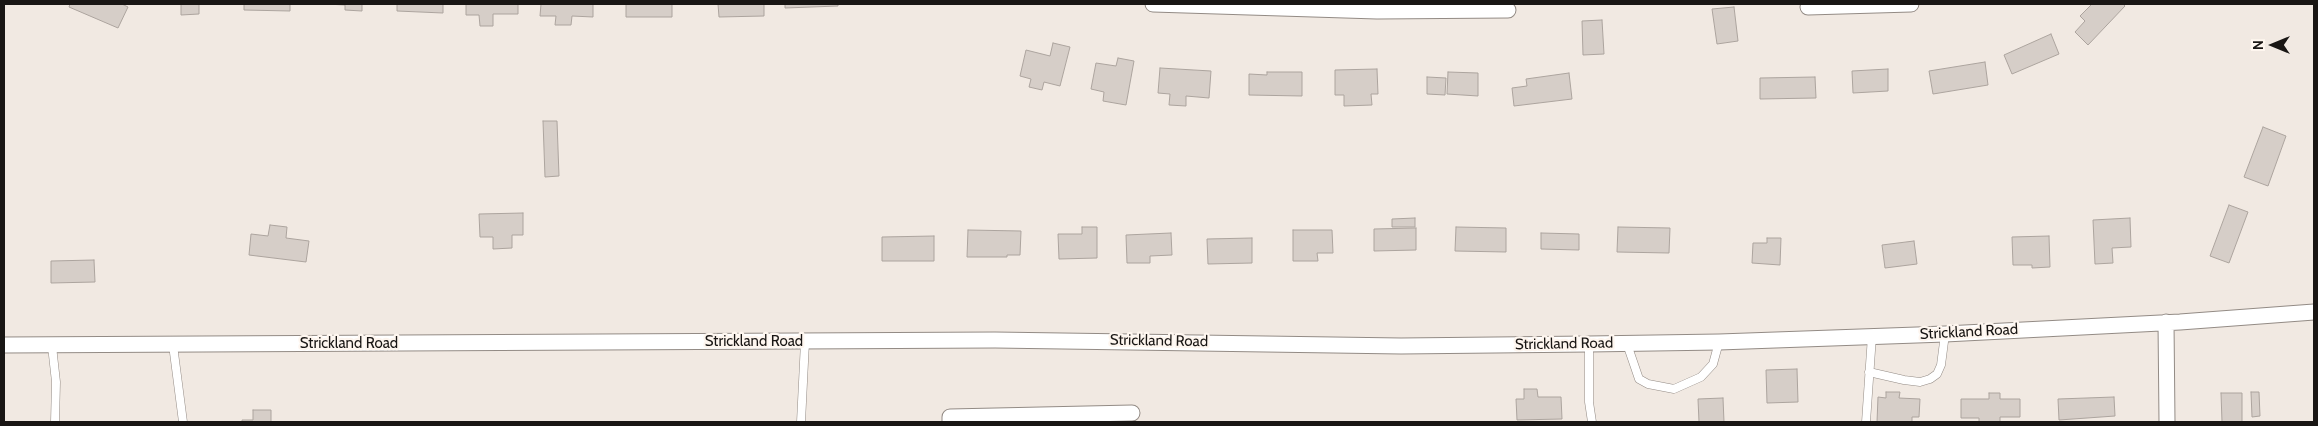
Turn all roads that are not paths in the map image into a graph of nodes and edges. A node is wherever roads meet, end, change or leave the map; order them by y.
1 (1154, 4) edge
2 (1911, 4) edge
3 (1808, 7) dead end
4 (1508, 10) dead end
5 (2314, 308) edge
6 (2166, 322) junction
7 (1945, 334) junction
8 (1872, 336) junction
9 (805, 342) junction
10 (1719, 342) junction
11 (1589, 344) junction
12 (1627, 344) junction
13 (4, 345) edge
14 (173, 345) junction
15 (52, 346) junction
16 (1869, 372) junction
17 (1132, 413) dead end
18 (55, 422) edge
19 (183, 422) edge
20 (801, 422) edge
21 (950, 422) edge
22 (1592, 422) edge
23 (1866, 422) edge
24 (2167, 422) edge

1 - 4 street
2 - 3 street
5 - 6 street, Strickland Road
6 - 7 street, Strickland Road
6 - 24 street
7 - 8 street, Strickland Road
7 - 16 lane
8 - 10 street, Strickland Road
8 - 16 lane
9 - 11 street, Strickland Road
9 - 14 street, Strickland Road
9 - 20 lane
10 - 12 street, Strickland Road
10 - 12 lane
11 - 12 street, Strickland Road
11 - 22 lane
13 - 15 street, Strickland Road
14 - 15 street, Strickland Road
14 - 19 lane
15 - 18 lane
16 - 23 lane
17 - 21 street

